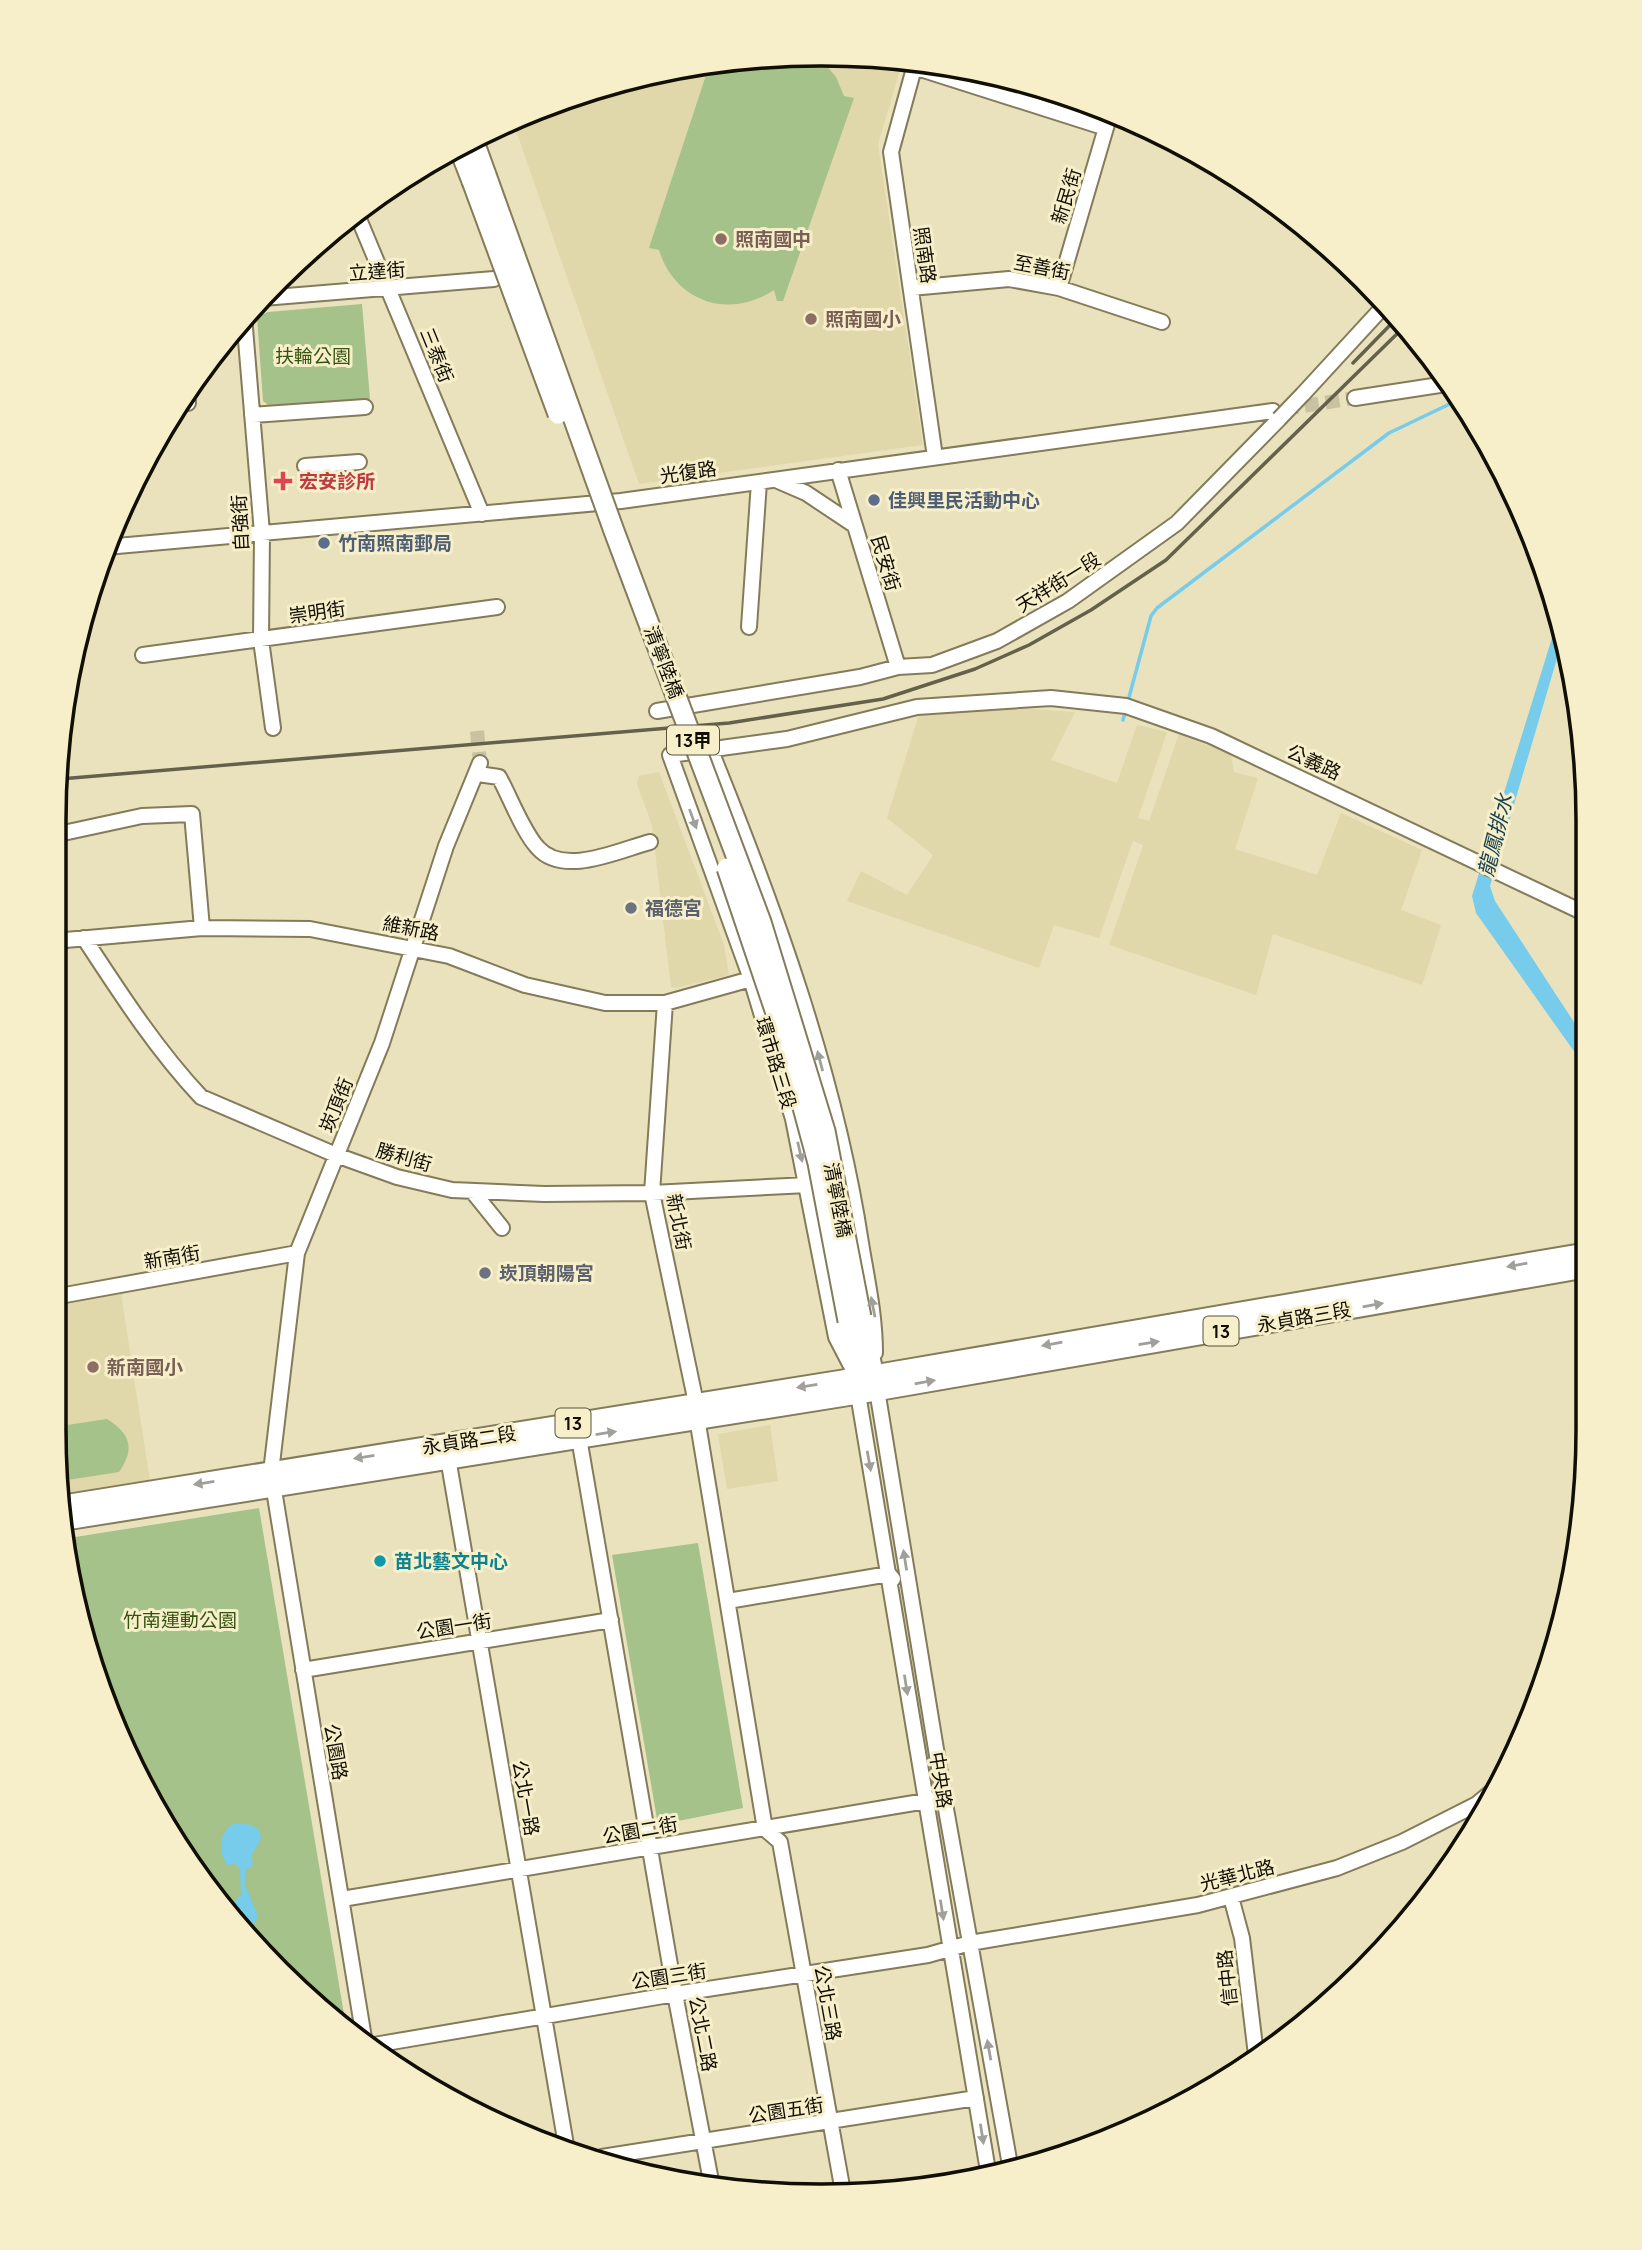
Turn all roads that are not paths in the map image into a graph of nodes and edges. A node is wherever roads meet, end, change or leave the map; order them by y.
1 (913, 72) edge
2 (988, 86) edge
3 (1078, 112) edge
4 (1107, 123) edge
5 (475, 151) edge
6 (464, 157) edge
7 (479, 178) junction
8 (361, 223) edge
9 (494, 279) dead end
10 (911, 288) junction
11 (1059, 288) junction
12 (389, 289) junction
13 (278, 297) edge
14 (1378, 313) edge
15 (1161, 322) dead end
16 (245, 334) edge
17 (1436, 385) edge
18 (1355, 398) tunnel mouth
19 (365, 407) dead end
20 (252, 415) junction
21 (1276, 415) junction
22 (935, 457) junction
23 (359, 462) dead end
24 (305, 466) dead end
25 (838, 470) junction
26 (775, 479) junction
27 (759, 482) junction
28 (482, 514) junction
29 (854, 525) junction
30 (262, 533) junction
31 (119, 546) edge
32 (497, 607) dead end
33 (749, 627) dead end
34 (261, 639) junction
35 (143, 654) dead end
36 (898, 667) junction
37 (657, 711) dead end
38 (273, 728) dead end
39 (711, 751) junction
40 (66, 832) edge
41 (650, 842) dead end
42 (1576, 909) edge
43 (202, 928) junction
44 (84, 938) junction
45 (66, 940) edge
46 (412, 948) junction
47 (751, 979) junction
48 (666, 1003) junction
49 (804, 1011) junction
50 (764, 1024) junction
51 (336, 1155) junction
52 (808, 1185) junction
53 (473, 1192) junction
54 (652, 1193) junction
55 (502, 1228) dead end
56 (298, 1253) junction
57 (1576, 1255) edge
58 (1576, 1269) edge
59 (66, 1295) edge
60 (866, 1384) junction
61 (696, 1411) junction
62 (579, 1438) junction
63 (515, 1441) junction
64 (448, 1458) junction
65 (272, 1480) junction
66 (71, 1504) edge
67 (72, 1519) edge
68 (889, 1574) junction
69 (912, 1599) junction
70 (727, 1601) junction
71 (611, 1620) junction
72 (480, 1642) junction
73 (303, 1670) junction
74 (944, 1798) junction
75 (925, 1801) junction
76 (1474, 1805) edge
77 (765, 1829) junction
78 (650, 1848) junction
79 (519, 1870) junction
80 (1231, 1897) junction
81 (342, 1899) junction
82 (970, 1943) junction
83 (949, 1948) junction
84 (804, 1975) junction
85 (675, 1994) junction
86 (542, 2017) junction
87 (362, 2028) edge
88 (384, 2043) edge
89 (1255, 2046) edge
90 (976, 2098) junction
91 (831, 2122) junction
92 (565, 2138) edge
93 (705, 2142) junction
94 (616, 2155) edge
95 (1009, 2160) edge
96 (987, 2165) edge
97 (710, 2175) edge
98 (841, 2183) edge

1 - 10 street, 照南路
2 - 3 street
4 - 11 street, 新民街
5 - 7 main road, 13甲
6 - 7 main road, 13甲
7 - 60 main road, 清寧陸橋 / 13甲, bridge
8 - 12 street, 三泰街
9 - 12 street, 立達街
10 - 11 street, 至善街
10 - 22 street, 照南路
11 - 15 street, 至善街
12 - 13 street, 立達街
12 - 28 street, 三泰街
14 - 21 street, 天祥街一段, bridge
16 - 20 street, 自強街
17 - 18 street
19 - 20 street
20 - 30 street, 自強街
21 - 22 street, 光復路
21 - 36 street, 天祥街一段
22 - 25 street, 光復路
23 - 24 street
25 - 26 street, 光復路
25 - 29 street, 民安街
26 - 27 street, 光復路
26 - 29 street
27 - 28 street, 光復路
27 - 33 street
28 - 30 street, 光復路
29 - 36 street, 民安街
30 - 31 street, 光復路
30 - 34 street, 自強街
32 - 34 street, 崇明街
34 - 35 street, 崇明街
34 - 38 street, 自強街
36 - 37 street, 天祥街一段
39 - 42 street, 公義路
39 -> 47 street, 環市路三段
39 - 49 street
40 - 43 street
41 - 46 street, 崁頂街
43 - 44 street, 維新路
43 - 46 street, 維新路
44 - 45 street, 維新路
44 - 51 street, 勝利街
46 - 48 street, 維新路
46 - 51 street, 崁頂街
47 - 48 street, 維新路
47 - 50 street, 環市路三段
48 - 54 street, 新北街
49 - 50 street
60 -> 49 street
50 -> 52 street, 環市路三段
51 - 53 street, 勝利街
51 - 56 street, 崁頂街
52 - 54 street, 勝利街
52 - 60 street, 環市路三段
53 - 54 street, 勝利街
53 - 55 street
54 - 61 street, 新北街
56 - 59 street, 新南街
56 - 65 street, 崁頂街
57 -> 60 main road, 永貞路三段 / 13
60 -> 58 main road, 永貞路三段 / 13
60 - 61 main road, 永貞路二段 / 13
60 -> 68 street, 中央路
69 -> 60 street, 中央路
62 -> 61 main road, 永貞路二段 / 13
61 - 63 main road, 永貞路二段 / 13
61 - 70 street, 新北街
62 - 63 main road, 永貞路二段 / 13
62 - 71 street, 公北二路
63 - 64 main road, 永貞路二段 / 13
63 -> 65 main road, 永貞路二段 / 13
64 - 65 main road, 永貞路二段 / 13
64 - 72 street, 公北一路
65 -> 66 main road, 永貞路二段 / 13
65 - 67 main road, 永貞路二段 / 13
65 - 73 street, 公園路
68 - 69 street
68 - 70 street
68 -> 75 street, 中央路
69 - 74 street, 中央路
70 - 77 street, 新北街
71 - 72 street, 公園一街
71 - 78 street, 公北二路
72 - 73 street, 公園一街
72 - 79 street, 公北一路
73 - 81 street, 公園路
74 - 75 street, 公園二街
74 - 82 street, 中央路
75 - 77 street, 公園二街
75 -> 83 street, 中央路
76 - 80 street, 光華北路
77 - 78 street, 公園二街
77 - 84 street, 公北三路
78 - 79 street, 公園二街
78 - 85 street, 公北二路
79 - 81 street, 公園二街
79 - 86 street, 公北一路
80 - 82 street, 光華北路
80 - 89 street, 信中路
81 - 87 street, 公園路
82 - 83 street, 公園三街
95 -> 82 street, 中央路
83 - 84 street, 公園三街
83 - 90 street, 中央路
84 - 85 street, 公園三街
84 - 91 street, 公北三路
85 - 86 street, 公園三街
85 - 93 street, 公北二路
86 - 88 street, 公園三街
86 - 92 street, 公北一路
90 - 91 street, 公園五街
90 -> 96 street, 中央路
91 - 93 street, 公園五街
91 - 98 street, 公北三路
93 - 94 street, 公園五街
93 - 97 street, 公北二路

